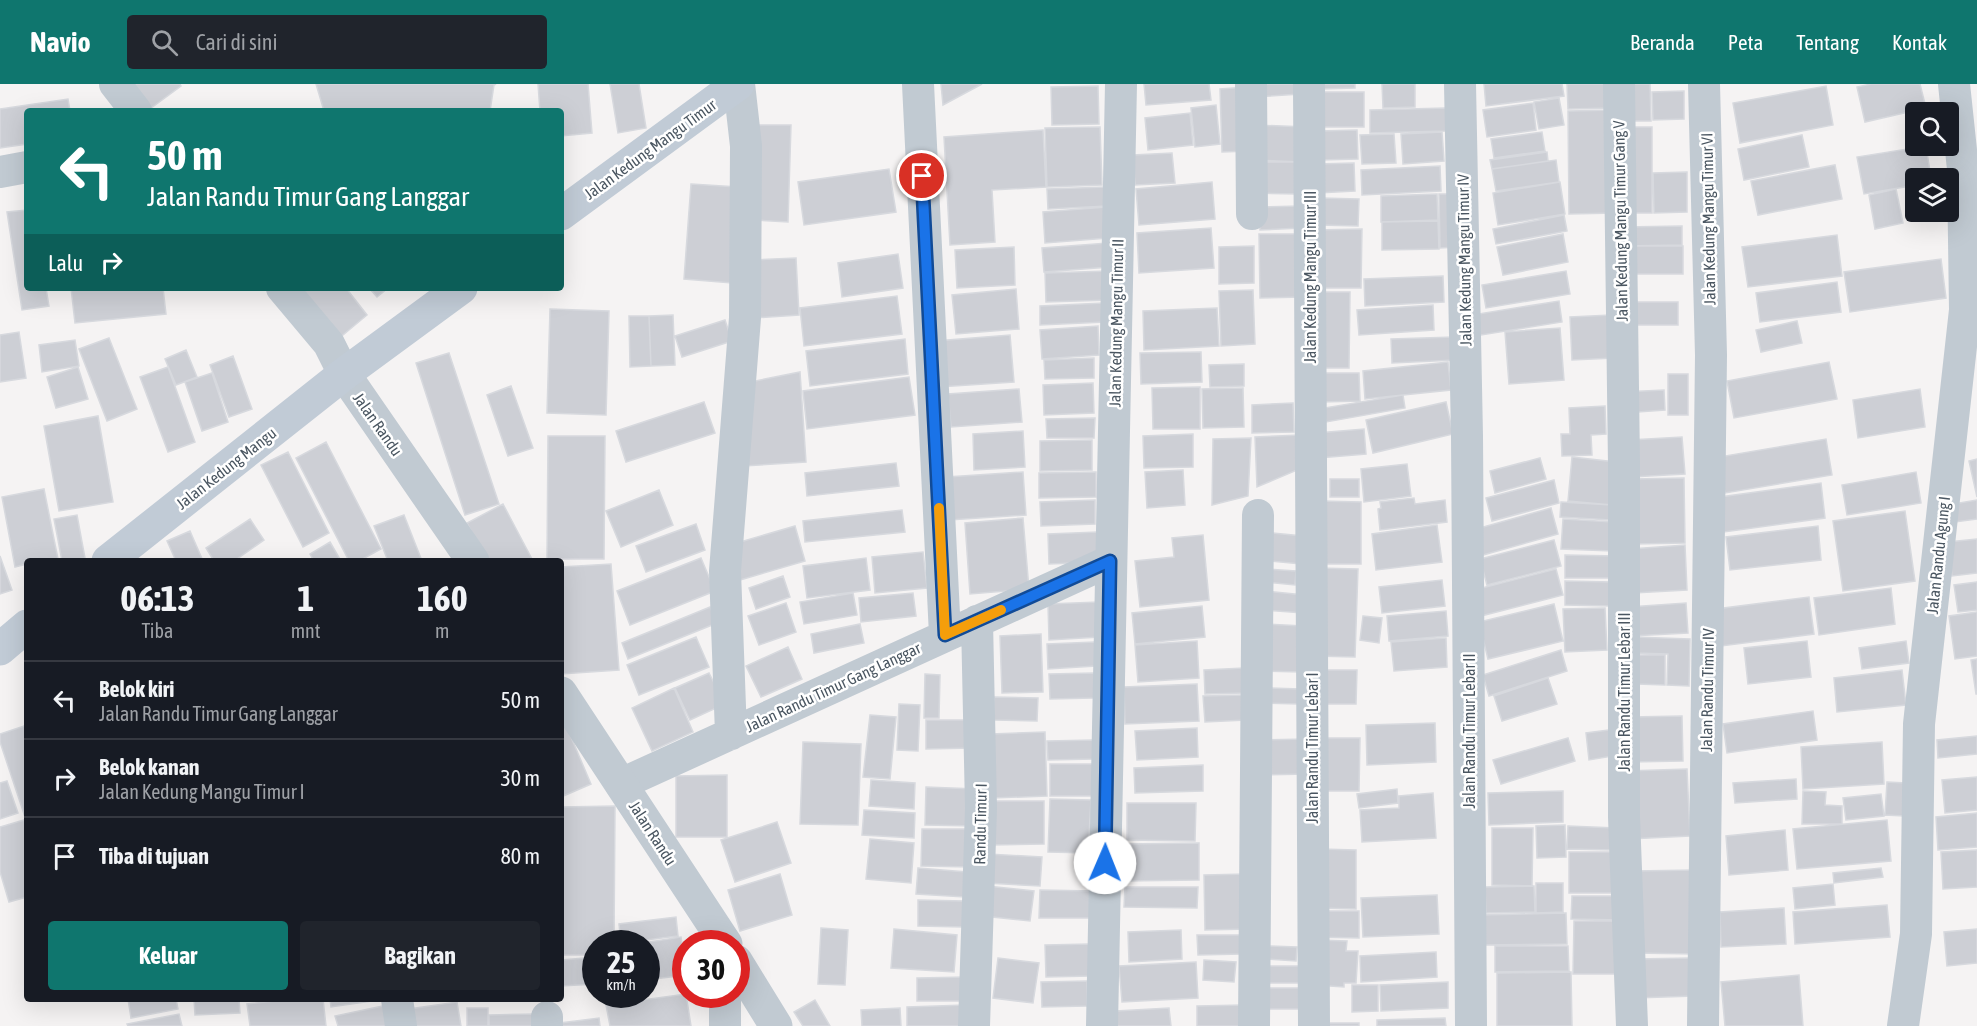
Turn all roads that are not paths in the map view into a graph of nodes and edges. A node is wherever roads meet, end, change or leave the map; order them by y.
1 (116, 84) edge
2 (738, 84) edge
3 (918, 84) edge
4 (1121, 84) edge
5 (1251, 84) edge
6 (1309, 84) edge
7 (1460, 84) edge
8 (1619, 84) edge
9 (1704, 84) edge
10 (1954, 84) edge
11 (134, 108) edge
12 (24, 168) edge
13 (0, 172) edge
14 (564, 212) edge
15 (1252, 214) dead end
16 (285, 291) edge
17 (457, 291) edge
18 (1711, 355) joint
19 (1622, 359) joint
20 (344, 374) junction
21 (1467, 436) joint
22 (1311, 469) joint
23 (1258, 515) dead end
24 (112, 558) edge
25 (471, 558) edge
26 (1110, 561) junction
27 (977, 621) junction
28 (24, 629) edge
29 (945, 635) junction
30 (0, 649) edge
31 (564, 698) edge
32 (731, 734) junction
33 (621, 784) junction
34 (717, 930) edge
35 (750, 984) edge
36 (397, 1002) edge
37 (725, 1008) edge
38 (401, 1026) edge
39 (725, 1026) edge
40 (776, 1026) edge
41 (974, 1026) edge
42 (1102, 1026) edge
43 (1254, 1026) edge
44 (1314, 1026) edge
45 (1472, 1026) edge
46 (1632, 1026) edge
47 (1703, 1026) edge
48 (1903, 1026) edge

1 - 11 street
2 - 14 main road, Jalan Kedung Mangu Timur
2 - 32 street
3 - 29 street
4 - 26 street, Jalan Kedung Mangu Timur II
5 - 15 street
6 - 22 street, Jalan Kedung Mangu Timur III
7 - 21 street, Jalan Kedung Mangu Timur IV
8 - 19 street, Jalan Kedung Mangu Timur Gang V
9 - 18 street, Jalan Kedung Mangu Timur VI
10 - 48 street, Jalan Randu Agung I
12 - 13 street
16 - 20 street, Jalan Randu
17 - 20 main road
18 - 47 street, Jalan Randu Timur IV
19 - 46 street, Jalan Randu Timur Lebar III
20 - 24 main road, Jalan Kedung Mangu
20 - 25 street, Jalan Randu
21 - 45 street, Jalan Randu Timur Lebar II
22 - 44 street, Jalan Randu Timur Lebar I
23 - 43 street
26 - 27 street, Jalan Randu Timur Gang Langgar
26 - 42 street, Jalan Kedung Mangu Timur II
27 - 29 street, Jalan Randu Timur Gang Langgar
27 - 41 street, Randu Timur I
28 - 30 main road
29 - 32 street, Jalan Randu Timur Gang Langgar
31 - 33 street, Jalan Randu
32 - 33 street, Jalan Randu Timur Gang Langgar
33 - 34 street, Jalan Randu
35 - 40 street
36 - 38 street
37 - 39 street

